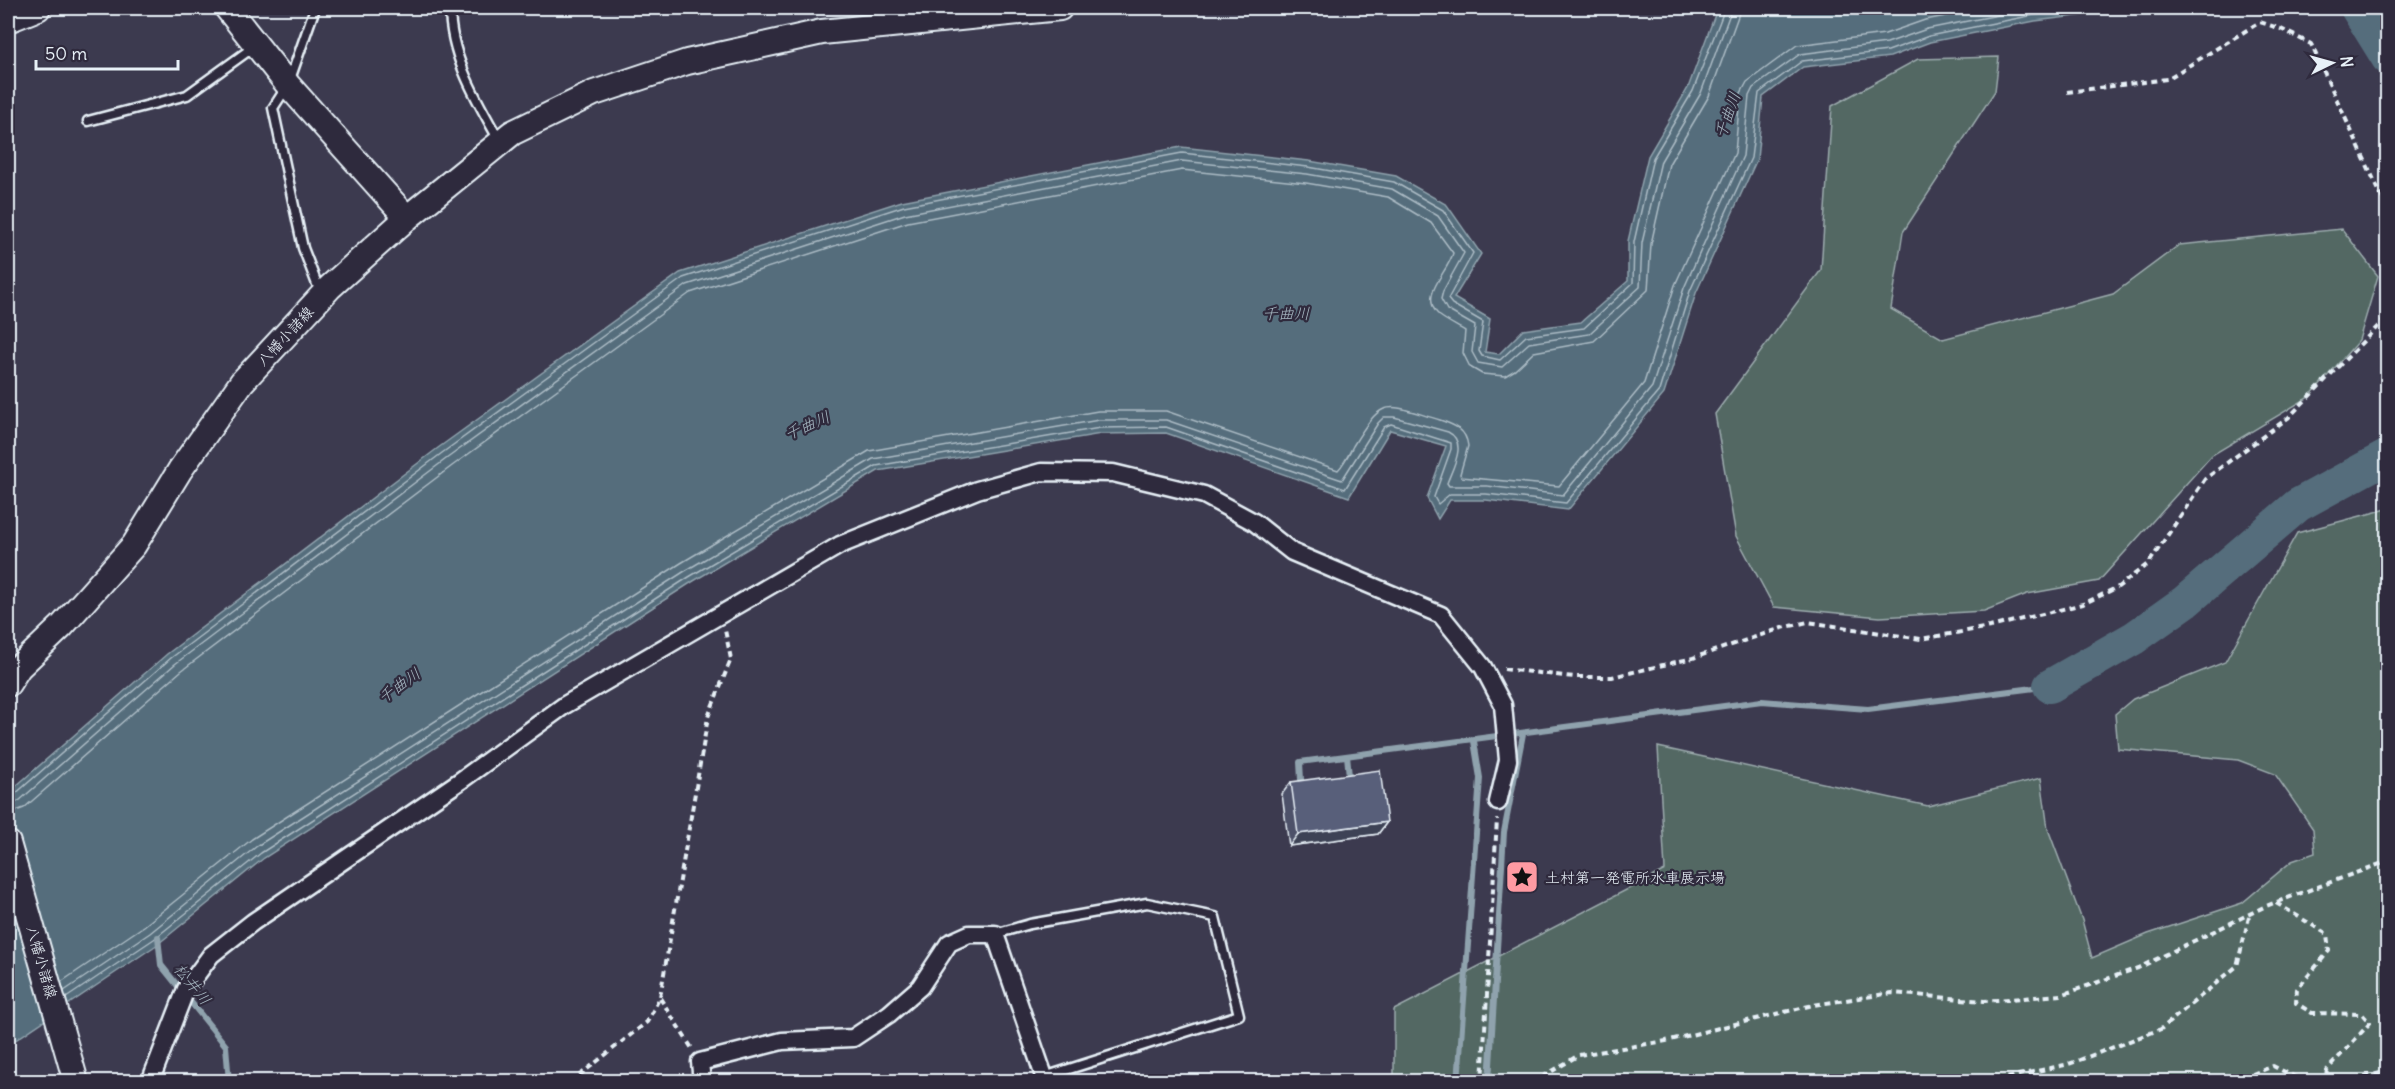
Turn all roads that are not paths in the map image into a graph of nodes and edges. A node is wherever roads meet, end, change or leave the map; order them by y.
1 (38, 8) edge
2 (227, 8) edge
3 (315, 8) edge
4 (450, 8) edge
5 (1060, 8) edge
6 (8, 20) edge
7 (258, 44) junction
8 (288, 85) junction
9 (88, 121) dead end
10 (501, 142) junction
11 (407, 218) junction
12 (322, 296) junction
13 (8, 684) edge
14 (1498, 802) road end
15 (8, 843) edge
16 (994, 934) junction
17 (1045, 1079) edge
18 (76, 1082) edge
19 (150, 1082) edge
20 (702, 1082) edge

1 - 6 main road
2 - 7 main road
3 - 8 lane
4 - 10 lane
5 - 10 main road, 八幡小諸線
7 - 8 main road
7 - 9 lane
8 - 11 main road
8 - 12 lane
10 - 11 main road, 八幡小諸線
11 - 12 main road, 八幡小諸線
12 - 13 main road, 八幡小諸線
14 - 19 street
15 - 18 main road, 八幡小諸線
16 - 17 street
16 - 17 lane
16 - 20 street

